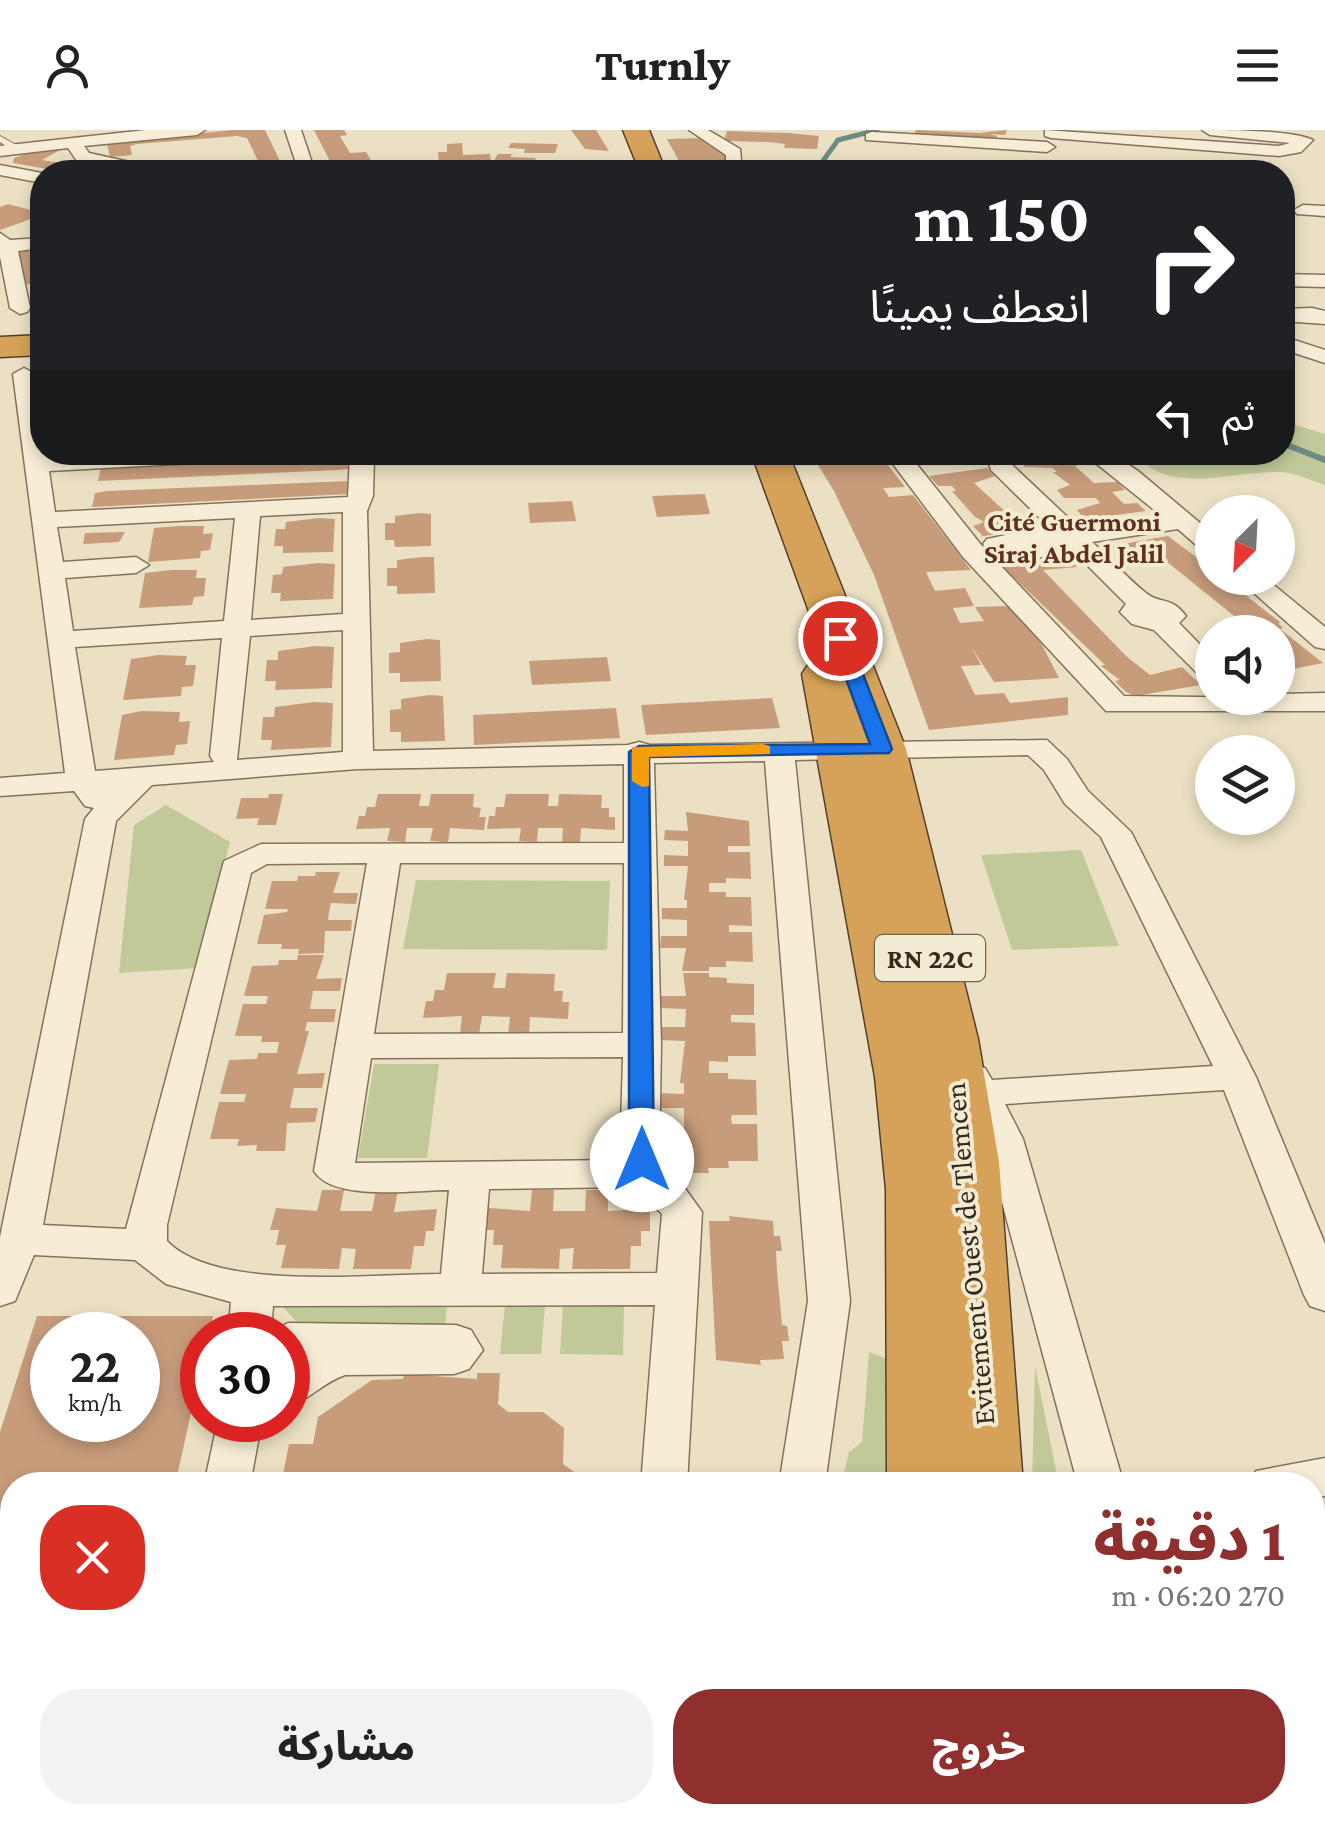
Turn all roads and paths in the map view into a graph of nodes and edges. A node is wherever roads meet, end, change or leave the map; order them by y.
1 (197, 130) edge
2 (293, 130) edge
3 (615, 130) edge
4 (636, 130) edge
5 (696, 130) edge
6 (1210, 130) edge
7 (872, 137) dead end
8 (72, 142) junction
9 (1048, 143) edge
10 (5, 146) edge
11 (97, 160) edge
12 (303, 160) edge
13 (626, 160) edge
14 (648, 160) edge
15 (734, 160) edge
16 (0, 170) edge
17 (30, 176) edge
18 (1302, 210) dead end
19 (1325, 211) edge
20 (3, 242) edge
21 (30, 242) edge
22 (1316, 281) edge
23 (10, 308) edge
24 (1318, 316) edge
25 (30, 346) edge
26 (0, 347) edge
27 (1295, 347) edge
28 (1325, 357) edge
29 (36, 465) edge
30 (361, 465) edge
31 (741, 465) edge
32 (773, 465) edge
33 (904, 465) edge
34 (999, 465) edge
35 (1113, 465) edge
36 (358, 504) junction
37 (248, 510) junction
38 (44, 520) junction
39 (1184, 522) junction
40 (1195, 531) edge
41 (1061, 539) junction
42 (136, 566) dead end
43 (50, 572) junction
44 (1270, 595) edge
45 (356, 621) junction
46 (236, 628) junction
47 (60, 640) junction
48 (1325, 641) edge
49 (1195, 655) edge
50 (1195, 702) edge
51 (1295, 702) edge
52 (1325, 702) edge
53 (779, 750) junction
54 (861, 750) junction
55 (639, 752) junction
56 (225, 756) dead end
57 (358, 760) junction
58 (143, 776) junction
59 (82, 780) junction
60 (0, 787) edge
61 (100, 819) junction
62 (642, 853) junction
63 (385, 854) junction
64 (949, 1039) junction
65 (352, 1046) junction
66 (643, 1046) junction
67 (1237, 1078) junction
68 (982, 1093) junction
69 (638, 1169) junction
70 (470, 1177) junction
71 (20, 1239) junction
72 (146, 1245) junction
73 (675, 1288) junction
74 (460, 1289) junction
75 (0, 1290) edge
76 (253, 1290) junction
77 (1325, 1296) edge
78 (251, 1312) edge
79 (310, 1340) edge
80 (310, 1375) edge
81 (237, 1442) edge
82 (229, 1472) edge
83 (665, 1472) edge
84 (804, 1472) edge
85 (922, 1472) edge
86 (987, 1472) edge
87 (1097, 1472) edge

1 - 8 street
2 - 12 street
3 - 13 highway
4 - 14 highway
5 - 15 street
6 - 9 street
7 - 9 street
8 - 10 street
8 - 11 street
16 - 17 street
18 - 19 street
20 - 21 street
20 - 23 street
22 - 24 street
25 - 26 highway
27 - 28 street
29 - 38 street
30 - 36 street
31 - 54 highway, Evitement Ouest de Tlemcen / RN 22C
32 - 54 highway, Evitement Ouest de Tlemcen / RN 22C
33 - 50 street
34 - 41 street
35 - 39 street
36 - 37 street
36 - 45 street
37 - 38 street
37 - 46 street
38 - 43 street
39 - 40 street
39 - 41 street
41 - 49 street
42 - 43 street
43 - 47 street
44 - 48 street
45 - 46 street
45 - 57 street
46 - 47 street
46 - 56 street
47 - 59 street
51 - 52 street
53 - 54 street
53 - 55 street
53 - 84 street
54 - 64 highway, Evitement Ouest de Tlemcen / RN 22C
54 - 67 street
54 - 85 highway, Evitement Ouest de Tlemcen / RN 22C
55 - 57 street
55 - 62 street
57 - 58 street
58 - 59 street
58 - 61 street
59 - 60 street
59 - 61 street
61 - 71 street
62 - 63 street
62 - 66 street
63 - 65 street
63 - 72 street
64 - 68 street
64 - 86 highway, Evitement Ouest de Tlemcen / RN 22C
65 - 66 street
65 - 70 street
66 - 69 street
67 - 68 street
67 - 77 street
68 - 87 street
69 - 70 street
69 - 73 street
70 - 74 street
71 - 72 street
71 - 75 street
72 - 76 street
73 - 74 street
73 - 83 street
74 - 76 street
76 - 78 street
79 - 80 street
81 - 82 street

